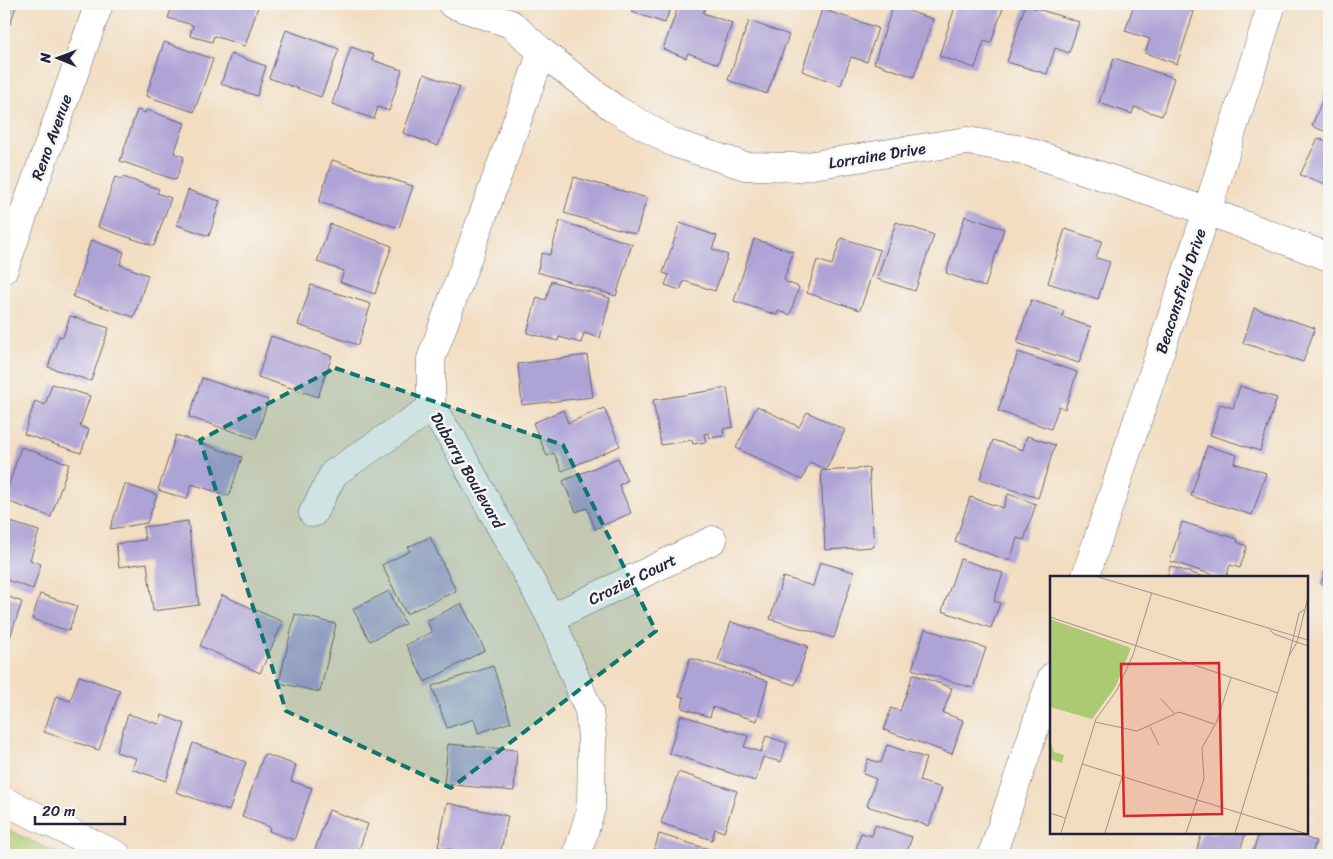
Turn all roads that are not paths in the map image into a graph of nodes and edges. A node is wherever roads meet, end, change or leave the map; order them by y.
1 (99, 4) edge
2 (452, 4) edge
3 (1272, 4) edge
4 (542, 52) junction
5 (1207, 210) junction
6 (1329, 256) edge
7 (4, 270) edge
8 (431, 408) junction
9 (313, 513) dead end
10 (713, 540) dead end
11 (1086, 576) edge
12 (552, 618) junction
13 (1050, 683) edge
14 (4, 801) edge
15 (117, 855) edge
16 (577, 855) edge
17 (992, 855) edge

1 - 7 street, Reno Avenue
2 - 4 street, Lorraine Drive
3 - 5 street, Beaconsfield Drive
4 - 5 street, Lorraine Drive
4 - 8 street, Dubarry Boulevard
5 - 6 street, Lorraine Drive
5 - 11 street, Beaconsfield Drive
8 - 9 street
8 - 12 street, Dubarry Boulevard
10 - 12 street, Crozier Court
12 - 16 street, Dubarry Boulevard
13 - 17 street
14 - 15 street

